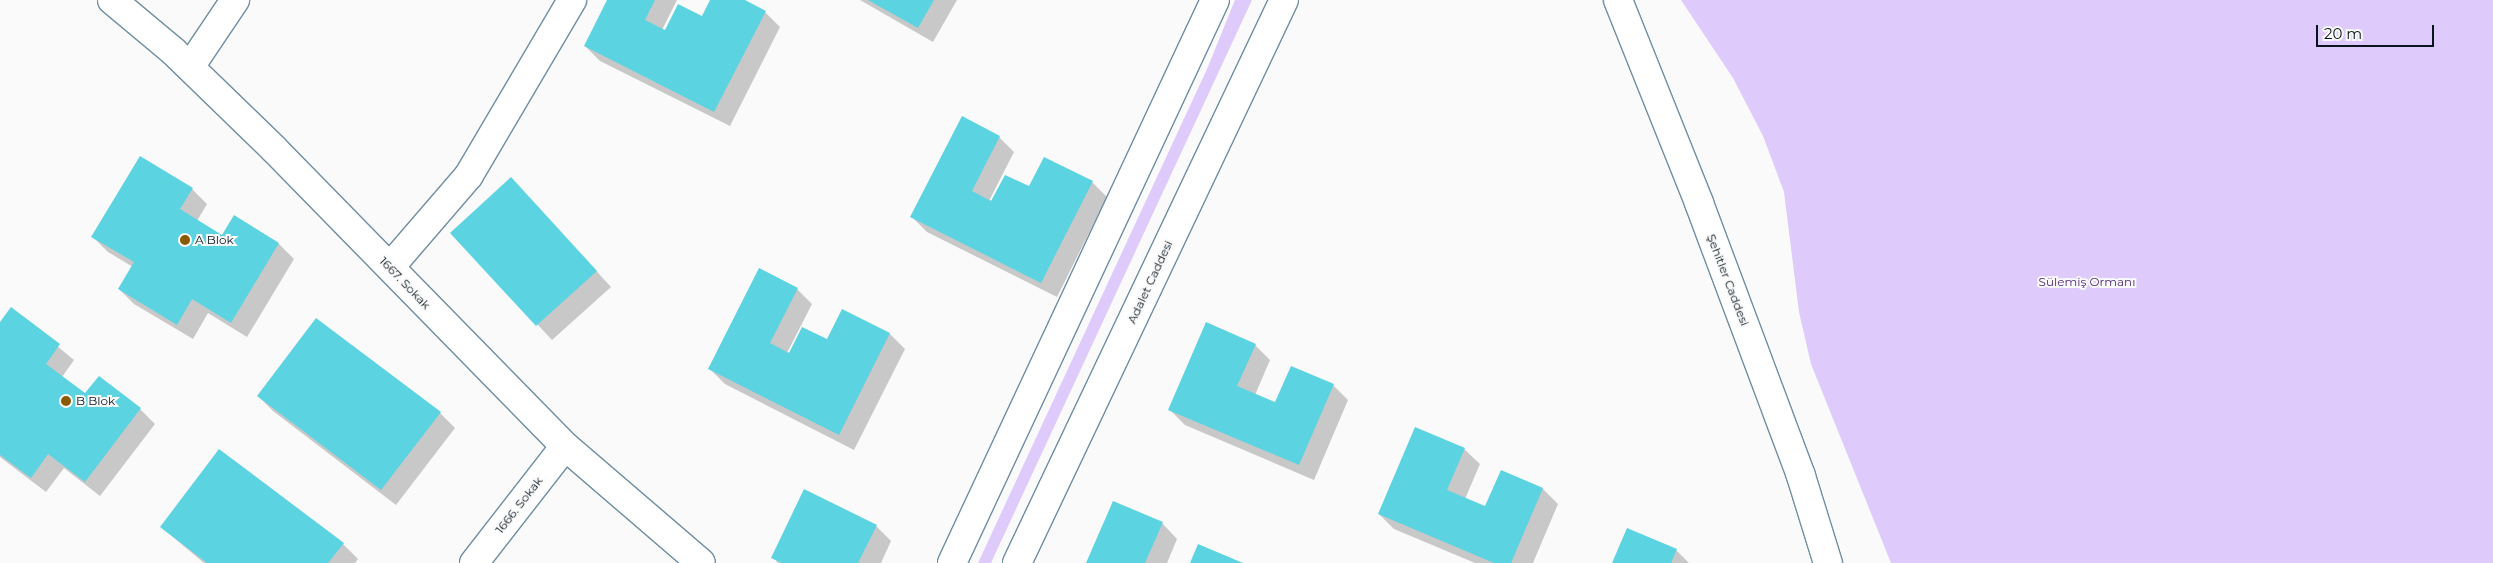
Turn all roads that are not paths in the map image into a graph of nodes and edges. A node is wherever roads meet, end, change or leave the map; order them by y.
1 (112, 0) edge
2 (235, 0) edge
3 (572, 0) edge
4 (1215, 0) edge
5 (1284, 0) edge
6 (1618, 0) edge
7 (190, 67) junction
8 (390, 267) junction
9 (565, 446) junction
10 (474, 563) edge
11 (701, 563) edge
12 (952, 563) edge
13 (1017, 563) edge
14 (1828, 563) edge

1 - 7 street, 1667. Sokak
2 - 7 street
3 - 8 street
4 - 12 street
5 - 13 street, Adalet Caddesi
6 - 14 street, Şehitler Caddesi
7 - 8 street, 1667. Sokak
8 - 9 street, 1667. Sokak
9 - 10 street, 1666. Sokak
9 - 11 street, 1667. Sokak

